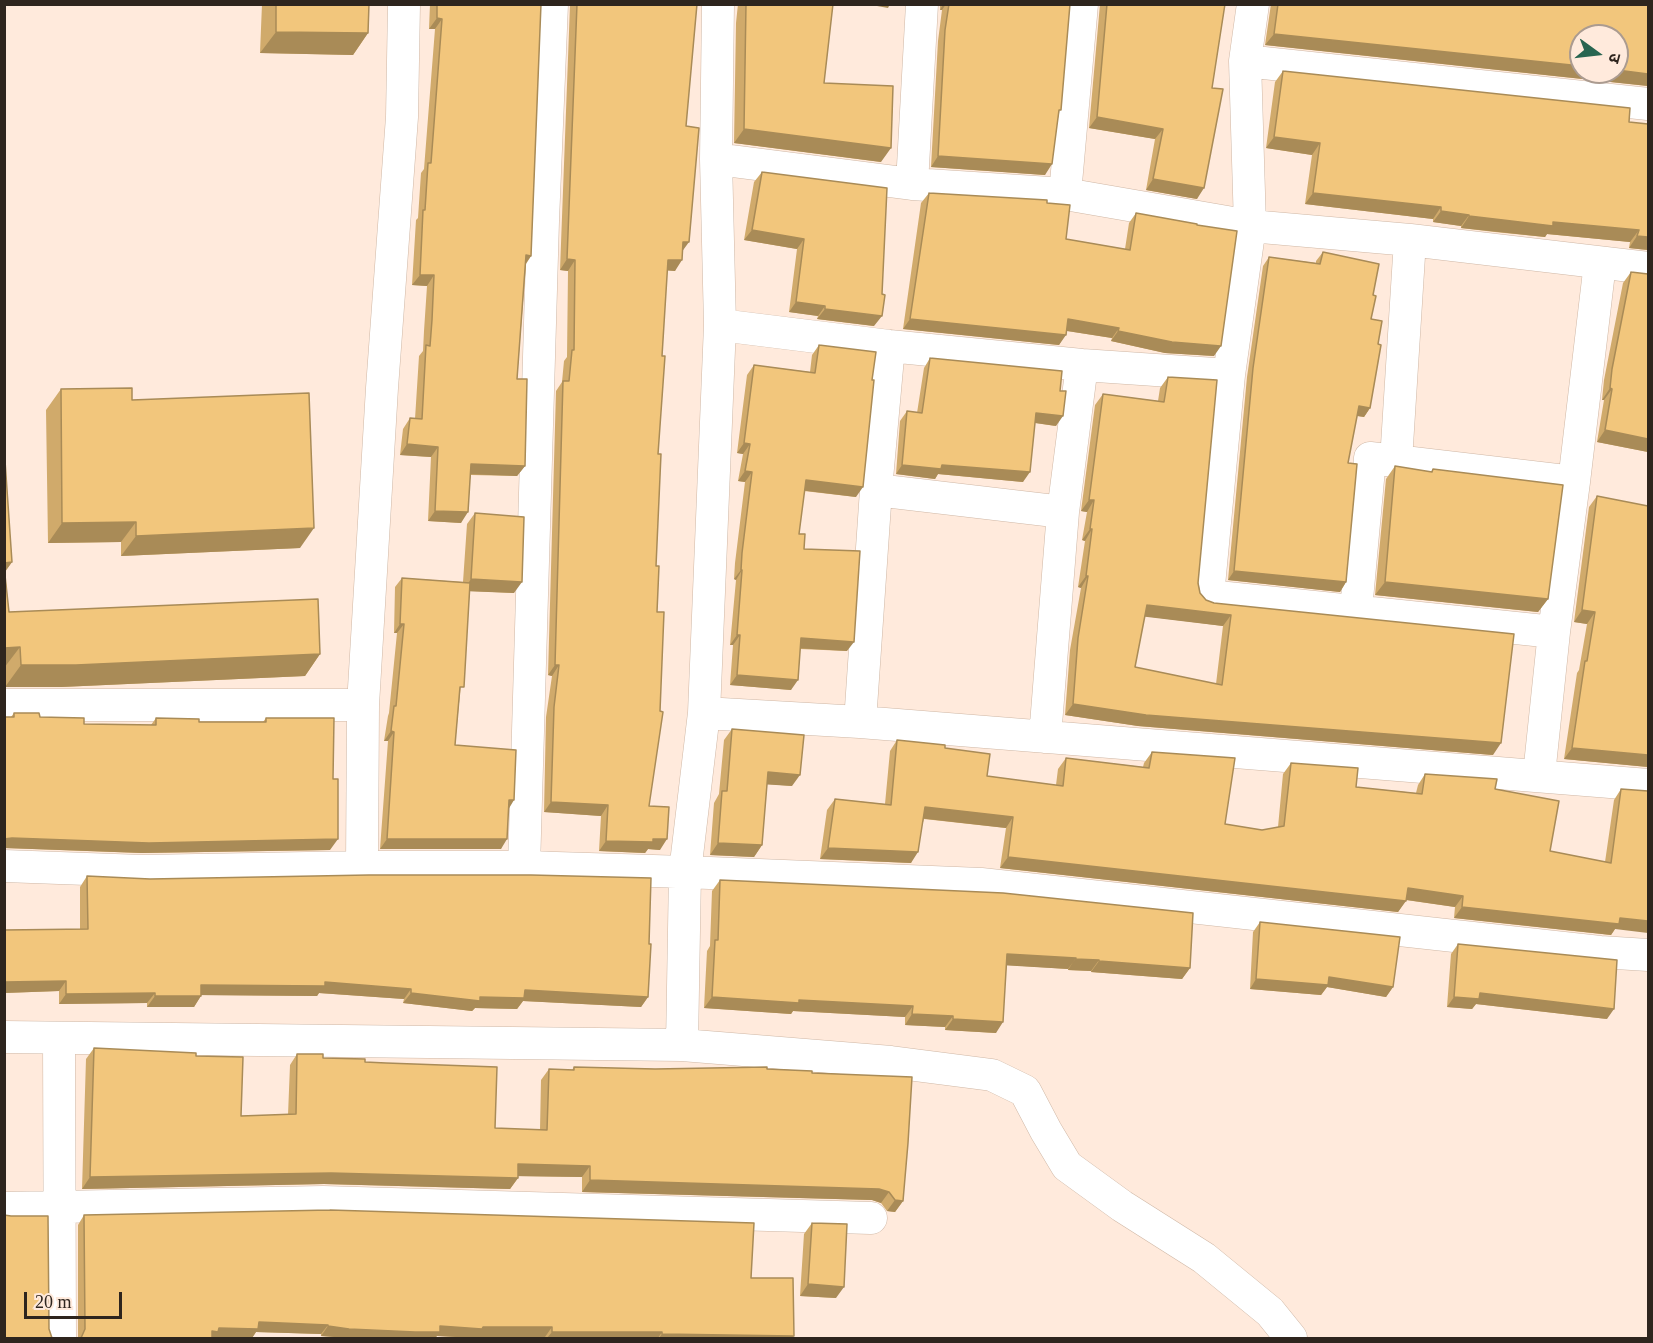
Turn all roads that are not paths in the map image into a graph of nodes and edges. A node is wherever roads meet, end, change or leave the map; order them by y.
1 (404, 4) edge
2 (552, 4) edge
3 (718, 4) edge
4 (922, 4) edge
5 (1082, 4) edge
6 (1253, 4) edge
7 (1245, 61) junction
8 (1648, 104) edge
9 (716, 159) junction
10 (912, 184) junction
11 (1065, 194) junction
12 (1250, 225) junction
13 (1410, 240) junction
14 (1600, 263) junction
15 (1648, 268) edge
16 (720, 325) junction
17 (890, 346) junction
18 (1082, 365) junction
19 (1229, 375) junction
20 (1396, 461) junction
21 (1574, 482) junction
22 (876, 490) junction
23 (1063, 512) junction
24 (1356, 610) junction
25 (1554, 632) junction
26 (4, 705) edge
27 (363, 705) junction
28 (704, 713) junction
29 (860, 722) junction
30 (1045, 737) junction
31 (1539, 775) junction
32 (1648, 785) edge
33 (4, 866) edge
34 (362, 867) junction
35 (524, 867) junction
36 (685, 872) junction
37 (1648, 955) edge
38 (4, 1037) edge
39 (59, 1038) junction
40 (682, 1045) junction
41 (59, 1207) junction
42 (4, 1208) edge
43 (870, 1218) dead end
44 (60, 1338) edge
45 (1291, 1338) edge

1 - 27 street
2 - 35 street
3 - 9 street
4 - 10 street
5 - 11 street
6 - 7 street
7 - 8 street
7 - 12 street
9 - 10 street
9 - 16 street
10 - 11 street
11 - 12 street
12 - 13 street
12 - 19 street
13 - 14 street
13 - 20 street
14 - 15 street
14 - 21 street
16 - 17 street
16 - 28 street
17 - 18 street
17 - 22 street
18 - 19 street
18 - 23 street
19 - 24 street
20 - 21 street
20 - 24 street
21 - 25 street
22 - 23 street
22 - 29 street
23 - 30 street
24 - 25 street
25 - 31 street
26 - 27 street
27 - 34 street
28 - 29 street
28 - 36 street
29 - 30 street
30 - 31 street
31 - 32 street
33 - 34 street
34 - 35 street
35 - 36 street
36 - 37 street
36 - 40 street
38 - 39 street
39 - 40 street
39 - 41 street
40 - 45 street
41 - 42 street
41 - 43 street
41 - 44 street

